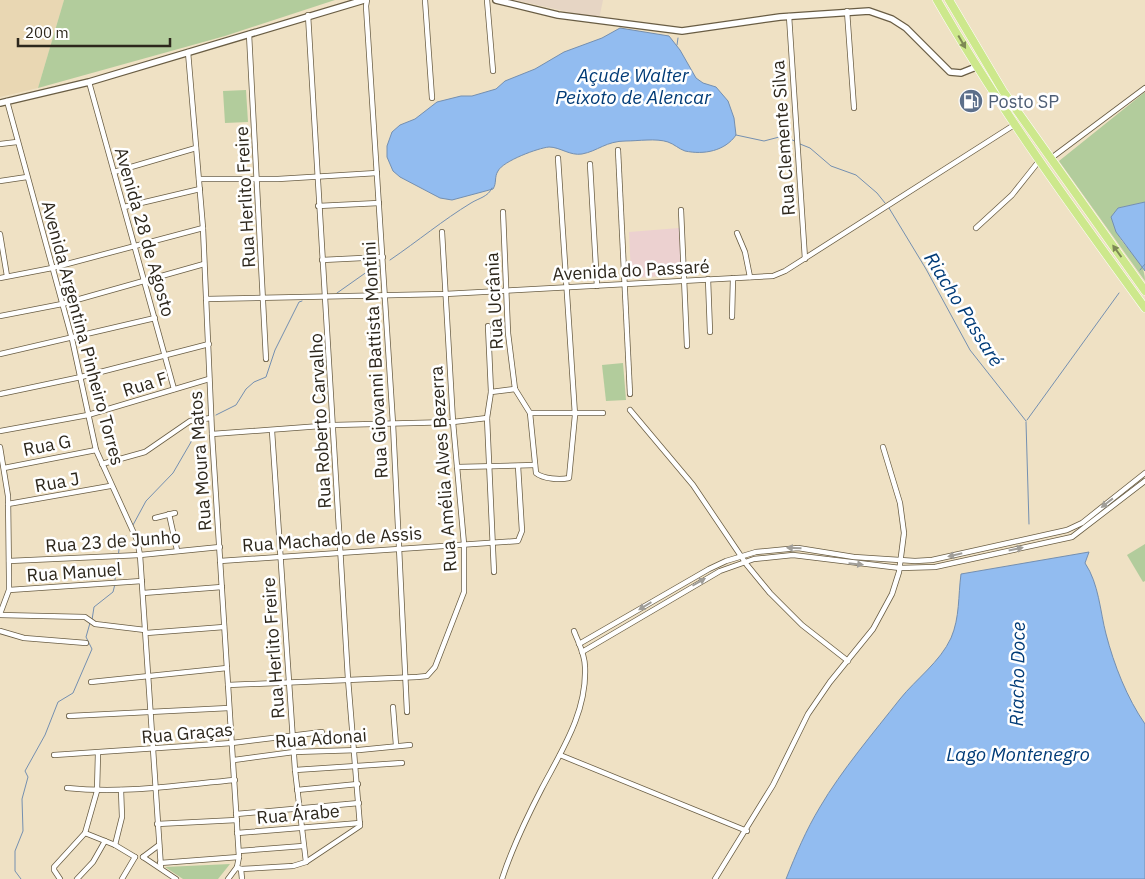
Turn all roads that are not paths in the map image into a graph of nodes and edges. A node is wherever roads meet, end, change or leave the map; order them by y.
1 (425, 0) edge
2 (487, 0) edge
3 (496, 0) edge
4 (365, 1) edge
5 (949, 1) edge
6 (939, 3) edge
7 (847, 11) junction
8 (308, 15) junction
9 (789, 16) junction
10 (250, 34) junction
11 (188, 52) junction
12 (989, 70) junction
13 (493, 71) dead end
14 (978, 71) junction
15 (89, 82) junction
16 (1145, 88) edge
17 (432, 98) dead end
18 (7, 101) junction
19 (0, 103) edge
20 (854, 108) dead end
21 (1014, 125) junction
22 (17, 142) junction
23 (0, 144) edge
24 (196, 148) junction
25 (618, 150) dead end
26 (558, 158) dead end
27 (1050, 159) junction
28 (1039, 161) junction
29 (590, 164) dead end
30 (114, 172) junction
31 (377, 173) junction
32 (318, 176) junction
33 (27, 177) junction
34 (258, 179) junction
35 (199, 180) junction
36 (0, 181) edge
37 (1067, 182) junction
38 (1058, 188) junction
39 (200, 189) junction
40 (1076, 193) junction
41 (1067, 200) junction
42 (379, 204) junction
43 (318, 206) junction
44 (124, 207) junction
45 (681, 210) dead end
46 (503, 212) dead end
47 (203, 228) junction
48 (976, 228) dead end
49 (442, 232) dead end
50 (0, 234) edge
51 (737, 234) dead end
52 (135, 246) junction
53 (383, 257) junction
54 (805, 258) junction
55 (322, 260) junction
56 (204, 264) junction
57 (52, 268) junction
58 (8, 276) junction
59 (750, 277) junction
60 (0, 278) edge
61 (733, 278) junction
62 (708, 279) junction
63 (685, 280) junction
64 (144, 282) junction
65 (626, 285) junction
66 (597, 286) junction
67 (566, 287) junction
68 (507, 290) junction
69 (1145, 291) edge
70 (446, 294) junction
71 (385, 296) junction
72 (326, 298) junction
73 (206, 299) junction
74 (262, 299) junction
75 (62, 304) junction
76 (1145, 308) edge
77 (0, 316) edge
78 (732, 317) dead end
79 (155, 318) junction
80 (488, 326) dead end
81 (710, 332) dead end
82 (72, 339) junction
83 (209, 344) junction
84 (687, 346) dead end
85 (0, 354) edge
86 (164, 355) junction
87 (266, 359) dead end
88 (81, 377) junction
89 (209, 379) junction
90 (515, 389) junction
91 (174, 390) junction
92 (491, 392) junction
93 (0, 394) edge
94 (630, 394) dead end
95 (630, 410) dead end
96 (530, 413) junction
97 (603, 413) dead end
98 (575, 414) junction
99 (88, 415) junction
100 (211, 418) junction
101 (487, 418) junction
102 (453, 422) junction
103 (393, 424) junction
104 (334, 426) junction
105 (0, 431) edge
106 (272, 431) junction
107 (212, 434) junction
108 (0, 447) edge
109 (883, 447) dead end
110 (96, 450) junction
111 (102, 464) junction
112 (536, 465) junction
113 (518, 466) junction
114 (457, 467) junction
115 (488, 467) junction
116 (4, 468) junction
117 (1145, 473) edge
118 (1145, 481) edge
119 (110, 486) junction
120 (8, 504) junction
121 (175, 513) dead end
122 (169, 514) junction
123 (155, 518) dead end
124 (492, 541) junction
125 (464, 544) junction
126 (220, 547) junction
127 (400, 548) junction
128 (177, 550) junction
129 (340, 553) junction
130 (140, 555) junction
131 (740, 556) junction
132 (280, 557) junction
133 (902, 560) junction
134 (8, 561) junction
135 (220, 561) junction
136 (744, 562) junction
137 (900, 568) junction
138 (494, 572) dead end
139 (142, 581) junction
140 (222, 587) junction
141 (9, 590) junction
142 (143, 593) junction
143 (0, 615) edge
144 (224, 627) junction
145 (574, 630) dead end
146 (0, 631) edge
147 (146, 632) junction
148 (86, 643) dead end
149 (579, 644) junction
150 (582, 652) junction
151 (848, 661) junction
152 (227, 668) junction
153 (149, 677) junction
154 (407, 677) junction
155 (348, 678) junction
156 (91, 682) dead end
157 (289, 682) junction
158 (228, 685) junction
159 (393, 707) dead end
160 (229, 708) junction
161 (407, 712) dead end
162 (152, 713) junction
163 (69, 716) dead end
164 (322, 732) dead end
165 (292, 734) junction
166 (232, 744) junction
167 (396, 745) junction
168 (410, 745) dead end
169 (355, 748) junction
170 (154, 750) junction
171 (294, 752) junction
172 (98, 753) junction
173 (54, 755) dead end
174 (560, 755) junction
175 (234, 760) junction
176 (402, 763) dead end
177 (357, 766) junction
178 (295, 770) junction
179 (235, 780) junction
180 (358, 784) junction
181 (156, 787) junction
182 (67, 788) dead end
183 (122, 790) junction
184 (297, 790) junction
185 (97, 791) junction
186 (359, 803) junction
187 (299, 809) junction
188 (237, 817) junction
189 (157, 824) junction
190 (360, 824) junction
191 (301, 828) junction
192 (746, 831) junction
193 (85, 833) junction
194 (237, 833) junction
195 (105, 841) junction
196 (115, 845) junction
197 (159, 845) junction
198 (303, 846) junction
199 (239, 854) junction
200 (136, 857) junction
201 (143, 857) junction
202 (306, 862) junction
203 (161, 866) junction
204 (239, 868) junction
205 (60, 879) edge
206 (77, 879) edge
207 (122, 879) edge
208 (176, 879) edge
209 (228, 879) edge
210 (242, 879) edge
211 (502, 879) edge
212 (715, 879) edge

1 - 17 street
2 - 13 street
3 - 9 street
4 - 8 street
4 - 31 street, Rua Giovanni Battista Montini
5 - 6 main road
5 - 12 main road
6 -> 14 main road
7 - 9 street
7 - 14 street
7 - 20 street
8 - 10 street
8 - 32 street, Rua Roberto Carvalho
9 - 54 street, Rua Clemente Silva
10 - 11 street
10 - 34 street, Rua Herlito Freire
11 - 15 street
11 - 24 street, Rua Moura Matos
12 - 14 main road
12 - 27 main road
14 - 21 main road
15 - 18 street
15 - 30 street, Avenida 28 de Agosto
16 - 27 street
18 - 19 street
18 - 22 street, Avenida Argentina Pinheiro Torres
21 - 28 main road
21 - 54 street, Avenida do Passaré
22 - 23 street
22 - 33 street, Avenida Argentina Pinheiro Torres
24 - 30 street
24 - 35 street, Rua Moura Matos
25 - 65 street
26 - 67 street
27 - 37 main road
28 - 38 main road
28 - 48 street
29 - 66 street
30 - 44 street, Avenida 28 de Agosto
31 - 32 street
31 - 42 street, Rua Giovanni Battista Montini
32 - 34 street
32 - 43 street, Rua Roberto Carvalho
33 - 36 street
33 - 57 street, Avenida Argentina Pinheiro Torres
34 - 35 street
34 - 74 street, Rua Herlito Freire
35 - 39 street, Rua Moura Matos
37 - 38 main road
37 - 40 main road
38 - 41 main road
39 - 44 street
39 - 47 street, Rua Moura Matos
40 - 41 main road
69 -> 40 main road
41 - 76 main road
42 - 43 street
42 - 53 street, Rua Giovanni Battista Montini
43 - 55 street, Rua Roberto Carvalho
44 - 52 street, Avenida 28 de Agosto
45 - 63 street
46 - 68 street, Rua Ucrânia
47 - 52 street
47 - 56 street, Rua Moura Matos
49 - 70 street, Rua Amélia Alves Bezerra
50 - 58 street
51 - 59 street
52 - 57 street
52 - 64 street, Avenida 28 de Agosto
53 - 55 street
53 - 71 street, Rua Giovanni Battista Montini
54 - 59 street, Avenida do Passaré
55 - 72 street, Rua Roberto Carvalho
56 - 64 street
56 - 73 street, Rua Moura Matos
57 - 58 street
57 - 75 street, Avenida Argentina Pinheiro Torres
58 - 60 street
59 - 61 street, Avenida do Passaré
61 - 62 street, Avenida do Passaré
61 - 78 street
62 - 63 street, Avenida do Passaré
62 - 81 street
63 - 65 street, Avenida do Passaré
63 - 84 street
64 - 75 street
64 - 79 street, Avenida 28 de Agosto
65 - 66 street, Avenida do Passaré
65 - 94 street
66 - 67 street, Avenida do Passaré
67 - 68 street, Avenida do Passaré
67 - 98 street
68 - 70 street, Avenida do Passaré
68 - 90 street, Rua Ucrânia
70 - 71 street, Avenida do Passaré
70 - 102 street, Rua Amélia Alves Bezerra
71 - 72 street, Avenida do Passaré
71 - 103 street, Rua Giovanni Battista Montini
72 - 74 street, Avenida do Passaré
72 - 104 street, Rua Roberto Carvalho
73 - 74 street, Avenida do Passaré
73 - 83 street, Rua Moura Matos
74 - 87 street, Rua Herlito Freire
75 - 77 street
75 - 82 street, Avenida Argentina Pinheiro Torres
79 - 82 street
79 - 86 street, Avenida 28 de Agosto
80 - 92 street, Rua Ucrânia
82 - 85 street
82 - 88 street, Avenida Argentina Pinheiro Torres
83 - 86 street
83 - 89 street, Rua Moura Matos
86 - 88 street
86 - 91 street, Avenida 28 de Agosto
88 - 93 street
88 - 99 street, Avenida Argentina Pinheiro Torres
89 - 91 street, Rua F
89 - 100 street, Rua Moura Matos
90 - 92 street
90 - 96 street
91 - 99 street, Rua F
92 - 101 street, Rua Ucrânia
95 - 131 street
96 - 98 street
96 - 112 street
97 - 98 street
98 - 112 street
99 - 105 street, Rua F
99 - 110 street, Avenida Argentina Pinheiro Torres
100 - 107 street, Rua Moura Matos
100 - 111 street
101 - 102 street
101 - 115 street
102 - 103 street
102 - 114 street, Rua Amélia Alves Bezerra
103 - 104 street
103 - 127 street, Rua Giovanni Battista Montini
104 - 106 street
104 - 129 street, Rua Roberto Carvalho
106 - 107 street
106 - 132 street, Rua Herlito Freire
107 - 126 street, Rua Moura Matos
108 - 116 street
109 - 133 street
110 - 111 street, Avenida Argentina Pinheiro Torres
110 - 116 street, Rua G
111 - 119 street, Avenida Argentina Pinheiro Torres
112 - 113 street
113 - 115 street
113 - 124 street, Rua Machado de Assis
114 - 115 street
114 - 125 street, Rua Amélia Alves Bezerra
115 - 124 street
116 - 120 street
117 -> 133 street
137 -> 118 street
119 - 120 street, Rua J
119 - 130 street, Avenida Argentina Pinheiro Torres
120 - 134 street
121 - 122 street
122 - 123 street
122 - 128 street
124 - 125 street, Rua Machado de Assis
124 - 138 street
125 - 127 street, Rua Machado de Assis
125 - 154 street, Rua Amélia Alves Bezerra
126 - 128 street, Rua 23 de Junho
126 - 135 street, Rua Moura Matos
127 - 129 street, Rua Machado de Assis
127 - 154 street, Rua Giovanni Battista Montini
128 - 130 street, Rua 23 de Junho
129 - 132 street, Rua Machado de Assis
129 - 155 street, Rua Roberto Carvalho
130 - 134 street, Rua 23 de Junho
130 - 139 street, Avenida Argentina Pinheiro Torres
133 -> 131 street
131 - 136 street
131 -> 149 street
132 - 135 street, Rua Machado de Assis
132 - 157 street, Rua Herlito Freire
133 - 137 street
134 - 141 street
135 - 140 street, Rua Moura Matos
136 -> 137 street
150 -> 136 street
136 - 151 street
137 - 151 street
139 - 141 street, Rua Manuel
139 - 142 street, Avenida Argentina Pinheiro Torres
140 - 142 street
140 - 144 street, Rua Moura Matos
141 - 143 street
142 - 147 street, Avenida Argentina Pinheiro Torres
143 - 147 street
144 - 147 street
144 - 152 street, Rua Moura Matos
145 - 149 street
146 - 148 street
147 - 153 street, Avenida Argentina Pinheiro Torres
149 - 150 street
150 - 174 street
151 - 192 street
152 - 153 street
152 - 158 street, Rua Moura Matos
153 - 156 street
153 - 162 street, Avenida Argentina Pinheiro Torres
154 - 155 street
154 - 161 street, Rua Giovanni Battista Montini
155 - 157 street
155 - 169 street, Rua Roberto Carvalho
157 - 158 street
157 - 165 street, Rua Herlito Freire
158 - 160 street, Rua Moura Matos
159 - 167 street
160 - 162 street
160 - 166 street, Rua Moura Matos
162 - 163 street
162 - 170 street, Avenida Argentina Pinheiro Torres
164 - 165 street, Rua Graças
165 - 166 street, Rua Graças
165 - 171 street, Rua Herlito Freire
166 - 170 street, Rua Graças
166 - 175 street, Rua Moura Matos
167 - 168 street, Rua Adonai
167 - 169 street, Rua Adonai
169 - 171 street, Rua Adonai
169 - 177 street, Rua Roberto Carvalho
170 - 172 street, Rua Graças
170 - 181 street, Avenida Argentina Pinheiro Torres
171 - 175 street, Rua Adonai
171 - 178 street, Rua Herlito Freire
172 - 173 street, Rua Graças
172 - 185 street
174 - 192 street
174 - 211 street
175 - 179 street, Rua Moura Matos
176 - 177 street
177 - 178 street
177 - 180 street, Rua Roberto Carvalho
178 - 184 street, Rua Herlito Freire
179 - 181 street
179 - 188 street, Rua Moura Matos
180 - 184 street
180 - 186 street, Rua Roberto Carvalho
181 - 183 street
181 - 189 street, Avenida Argentina Pinheiro Torres
182 - 185 street
183 - 185 street
183 - 196 street
184 - 187 street, Rua Herlito Freire
185 - 193 street
186 - 187 street
186 - 190 street, Rua Roberto Carvalho
187 - 188 street
187 - 191 street, Rua Herlito Freire
188 - 189 street
188 - 194 street, Rua Moura Matos
189 - 197 street, Avenida Argentina Pinheiro Torres
190 - 191 street, Rua Árabe
190 - 202 street
191 - 194 street, Rua Árabe
191 - 198 street, Rua Herlito Freire
192 - 212 street
193 - 195 street
193 - 205 street
194 - 199 street, Rua Moura Matos
195 - 196 street
195 - 206 street
196 - 200 street
197 - 201 street
197 - 203 street, Avenida Argentina Pinheiro Torres
198 - 199 street
198 - 202 street, Rua Herlito Freire
199 - 203 street
199 - 204 street, Rua Moura Matos
200 - 201 street
200 - 207 street
201 - 203 street
202 - 204 street
203 - 208 street
204 - 209 street
204 - 210 street

